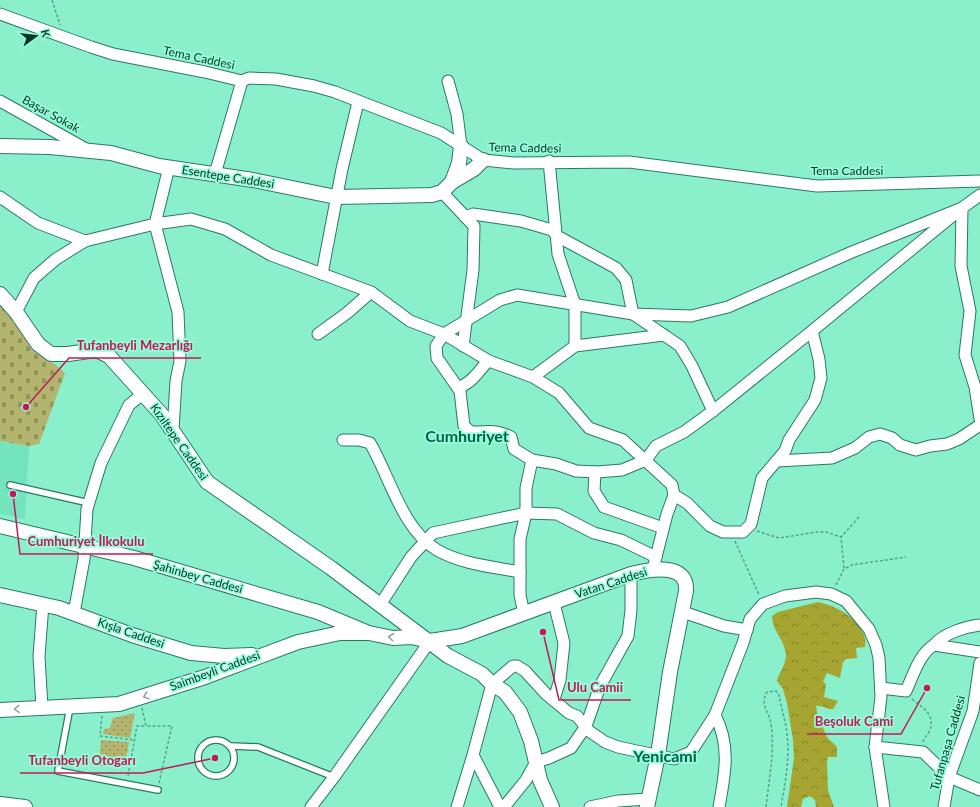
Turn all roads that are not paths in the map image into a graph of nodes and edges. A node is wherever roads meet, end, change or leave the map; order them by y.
1 (0, 14) edge
2 (242, 81) junction
3 (448, 81) dead end
4 (0, 101) edge
5 (358, 102) junction
6 (0, 146) edge
7 (461, 146) junction
8 (89, 150) junction
9 (483, 160) junction
10 (549, 161) junction
11 (168, 167) junction
12 (215, 174) junction
13 (980, 180) edge
14 (452, 182) junction
15 (442, 192) junction
16 (980, 195) edge
17 (0, 197) edge
18 (336, 197) junction
19 (962, 208) junction
20 (465, 217) junction
21 (155, 224) junction
22 (557, 236) junction
23 (85, 241) junction
24 (322, 274) junction
25 (371, 292) junction
26 (0, 294) edge
27 (575, 305) junction
28 (16, 312) junction
29 (633, 314) junction
30 (465, 322) junction
31 (812, 332) junction
32 (318, 334) dead end
33 (444, 334) junction
34 (664, 335) junction
35 (463, 346) junction
36 (575, 346) junction
37 (490, 361) junction
38 (533, 377) junction
39 (458, 388) junction
40 (144, 393) junction
41 (713, 410) junction
42 (980, 418) edge
43 (980, 425) edge
44 (173, 430) junction
45 (343, 440) dead end
46 (532, 460) junction
47 (646, 460) junction
48 (777, 461) junction
49 (595, 472) junction
50 (10, 485) dead end
51 (674, 495) junction
52 (89, 503) junction
53 (526, 513) junction
54 (0, 526) edge
55 (663, 528) junction
56 (426, 541) junction
57 (84, 545) junction
58 (654, 563) junction
59 (520, 572) junction
60 (632, 574) junction
61 (0, 594) edge
62 (554, 603) junction
63 (43, 604) junction
64 (380, 605) junction
65 (683, 612) junction
66 (74, 613) junction
67 (524, 614) junction
68 (980, 625) edge
69 (747, 630) junction
70 (369, 633) junction
71 (430, 641) junction
72 (934, 645) junction
73 (980, 652) edge
74 (263, 654) junction
75 (980, 663) edge
76 (492, 684) junction
77 (881, 688) junction
78 (554, 699) junction
79 (70, 707) junction
80 (42, 708) junction
81 (0, 710) edge
82 (715, 714) junction
83 (586, 726) junction
84 (231, 746) junction
85 (875, 747) junction
86 (658, 755) junction
87 (473, 756) junction
88 (536, 762) junction
89 (334, 777) junction
90 (949, 777) junction
91 (158, 790) road end
92 (980, 790) edge
93 (647, 803) edge
94 (7, 805) edge
95 (603, 806) edge
96 (25, 807) edge
97 (311, 807) edge
98 (457, 807) edge
99 (500, 807) edge
100 (504, 807) edge
101 (552, 807) edge
102 (590, 807) edge
103 (719, 807) edge
104 (884, 807) edge
105 (944, 807) edge

1 - 2 street, Tema Caddesi
2 - 5 street, Tema Caddesi
2 - 12 street
3 - 7 street
4 - 8 street, Başar Sokak
5 - 7 street, Tema Caddesi
5 - 18 street
6 - 8 street, Esentepe Caddesi
7 - 9 street, Tema Caddesi
7 - 14 street
8 - 11 street, Esentepe Caddesi
9 - 10 street, Tema Caddesi
9 - 14 street
10 - 13 street, Tema Caddesi
10 - 22 street
11 - 12 street, Esentepe Caddesi
11 - 21 street
12 - 18 street, Esentepe Caddesi
14 - 15 street
15 - 18 street, Esentepe Caddesi
15 - 20 street
16 - 19 street
17 - 23 street
18 - 24 street
19 - 29 street
19 - 31 street
19 - 42 street
20 - 22 street
20 - 30 street
21 - 23 street
21 - 24 street
21 - 44 street
22 - 27 street
22 - 29 street
23 - 28 street
24 - 25 street
25 - 32 street
25 - 33 street
26 - 28 street, Kızıltepe Caddesi
27 - 29 street
27 - 30 street
27 - 36 street
28 - 40 street, Kızıltepe Caddesi
29 - 34 street
30 - 33 street
30 - 35 street
31 - 41 street
31 - 48 street
33 - 35 street
33 - 39 street
34 - 36 street
34 - 41 street
35 - 37 street
36 - 38 street
37 - 38 street
37 - 39 street
38 - 47 street
39 - 46 street
40 - 44 street, Kızıltepe Caddesi
40 - 52 street
41 - 47 street
43 - 48 street
44 - 64 street, Kızıltepe Caddesi
45 - 56 street
46 - 49 street
46 - 53 street
47 - 49 street
47 - 51 street
48 - 51 street
49 - 55 street
50 - 52 lane
51 - 55 street
52 - 57 street
53 - 56 street
53 - 58 street
53 - 59 street
54 - 57 street, Şahinbey Caddesi
55 - 58 street
56 - 59 street
56 - 64 street
57 - 66 street
57 - 70 street, Şahinbey Caddesi
58 - 60 street, Vatan Caddesi
58 - 65 street, Vatan Caddesi
59 - 67 street
60 - 62 street, Vatan Caddesi
60 - 83 street
61 - 63 street, Kışla Caddesi
62 - 67 street, Vatan Caddesi
62 - 78 street
63 - 66 street, Kışla Caddesi
63 - 80 street
64 - 71 street, Kızıltepe Caddesi
65 - 69 street
65 - 86 street, Vatan Caddesi
66 - 74 street, Kışla Caddesi
67 - 71 street, Vatan Caddesi
68 - 72 street
69 - 77 street
69 - 82 street
71 -> 70 street, Saimbeyli Caddesi
70 - 74 street, Saimbeyli Caddesi
71 - 76 street, Kızıltepe Caddesi
71 - 89 street
72 - 73 street
72 - 77 street
74 -> 79 street, Saimbeyli Caddesi
75 - 90 street, Tufanpaşa Caddesi
76 - 78 street
76 - 87 street
76 - 88 street, Kızıltepe Caddesi
77 - 85 street
78 - 83 street
79 - 80 street, Saimbeyli Caddesi
79 - 91 lane
80 -> 81 street, Saimbeyli Caddesi
82 - 86 street
82 - 103 street
83 - 86 street
83 - 88 street
84 - 84 lane
84 - 89 lane
85 - 90 street
85 - 104 street
86 - 93 street, Vatan Caddesi
87 - 98 street
87 - 99 street
88 - 100 street
88 - 101 street, Kızıltepe Caddesi
89 - 97 street
90 - 92 street
90 - 105 street, Tufanpaşa Caddesi
93 - 95 street
94 - 96 street
95 - 102 street

